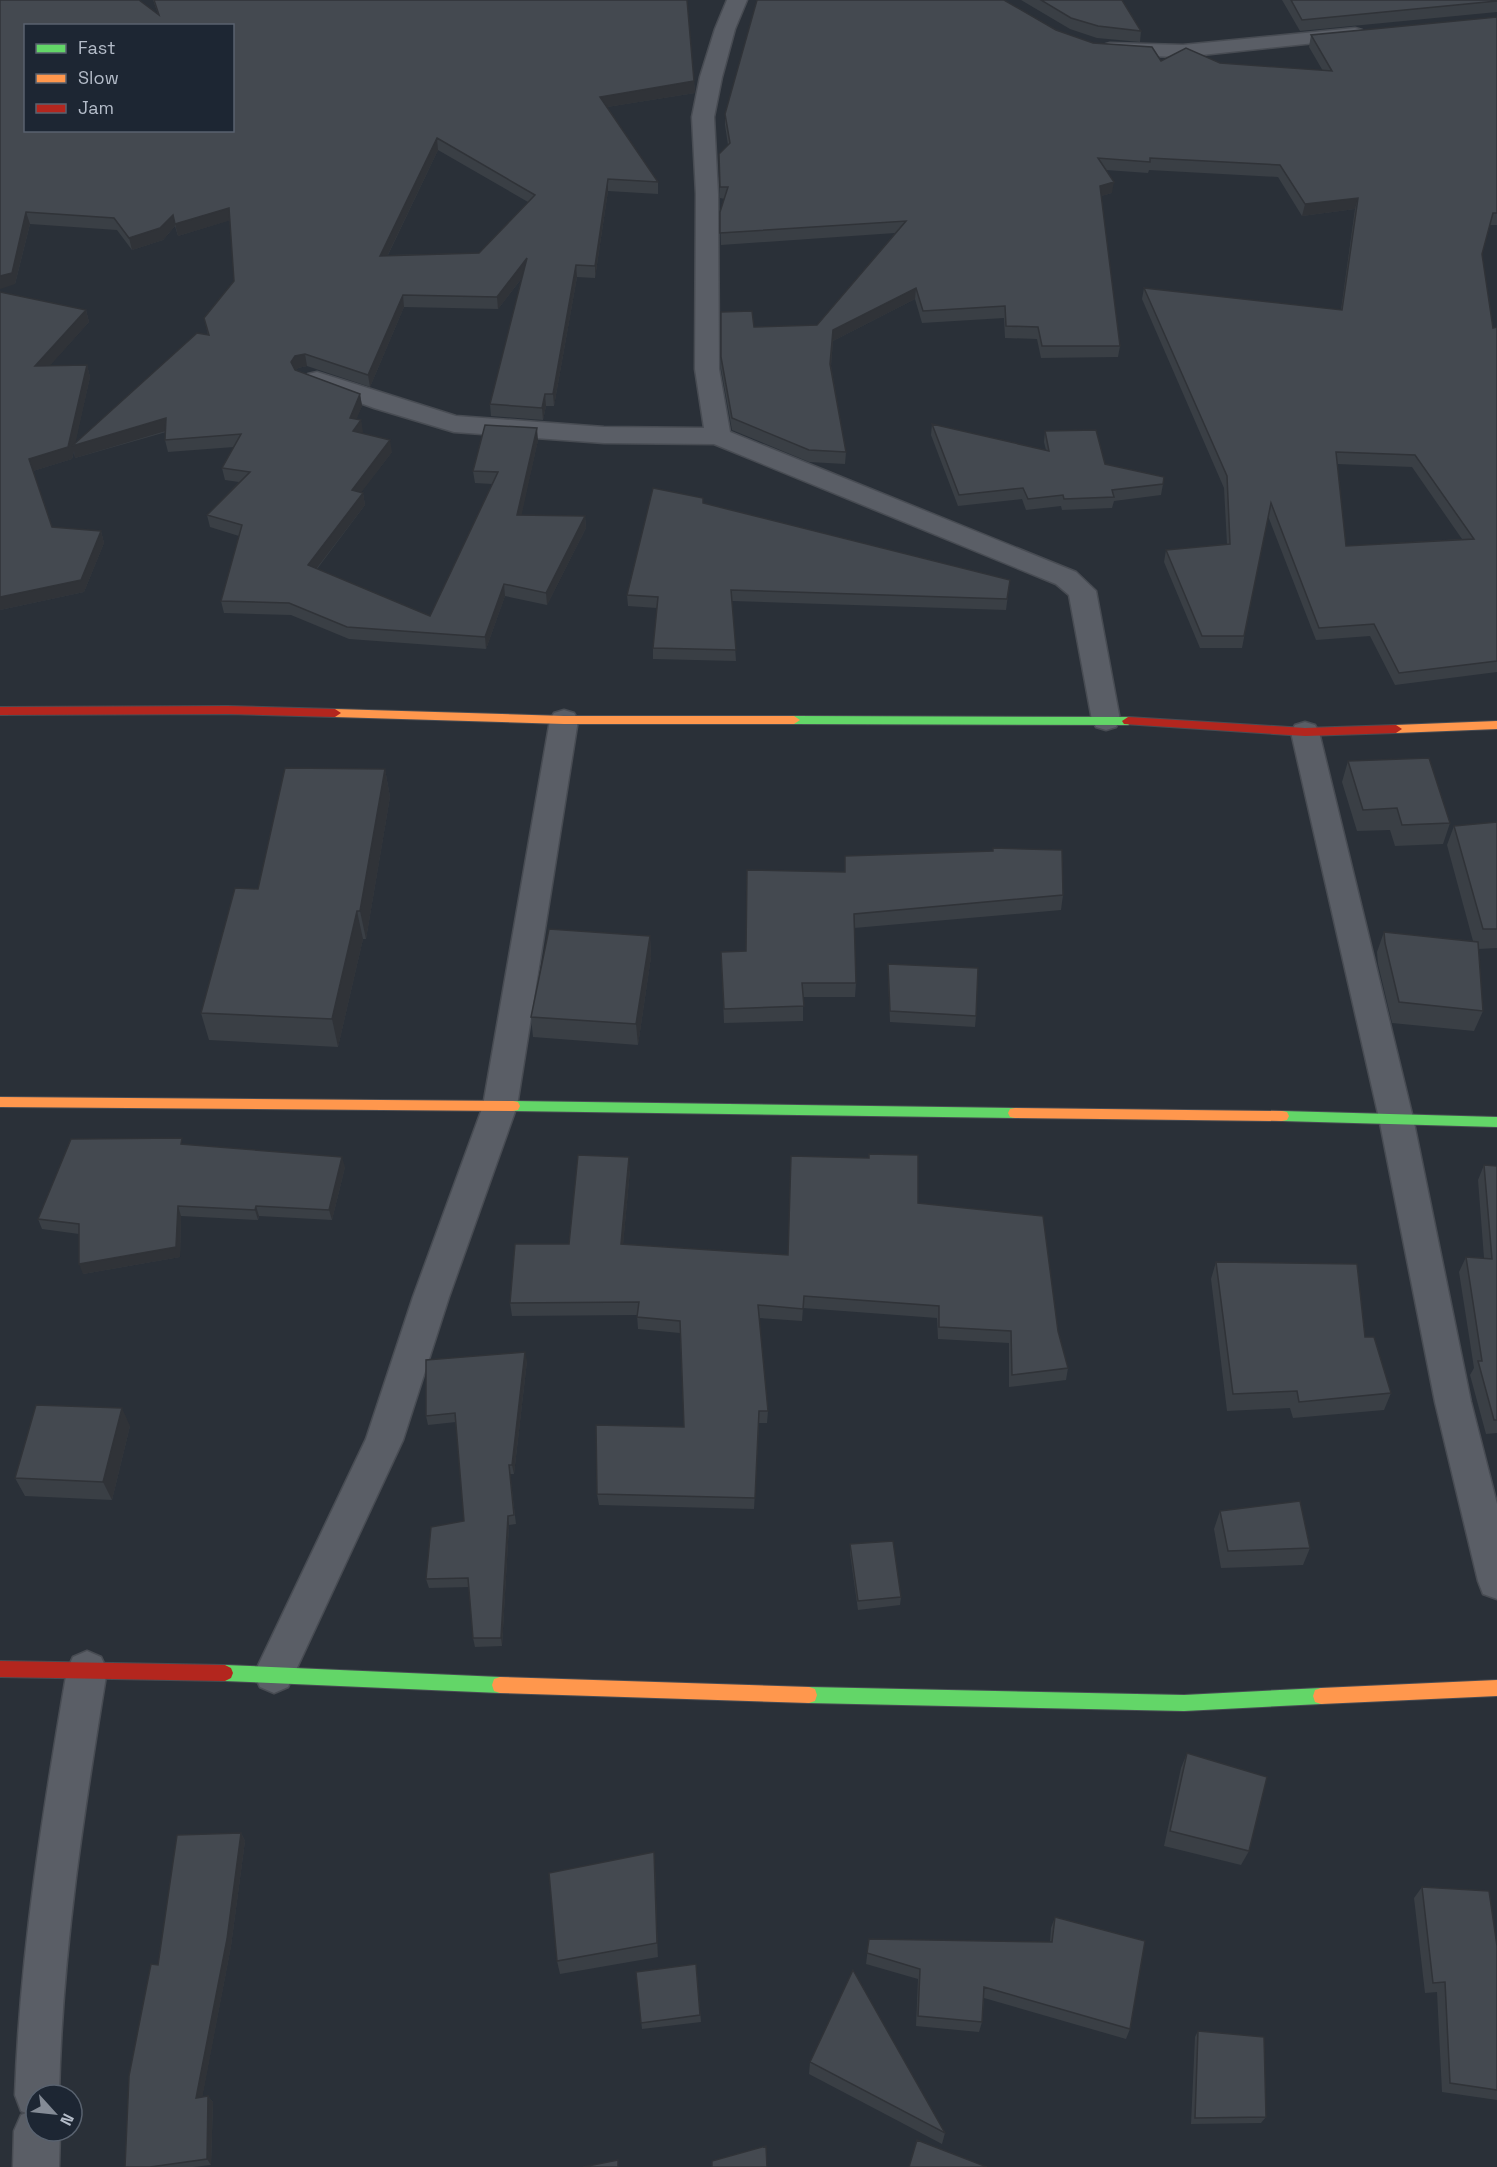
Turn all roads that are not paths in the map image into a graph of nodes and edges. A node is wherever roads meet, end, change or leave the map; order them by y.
1 (737, 0) edge
2 (1378, 31) edge
3 (1092, 46) edge
4 (307, 375) edge
5 (718, 436) junction
6 (0, 711) edge
7 (564, 720) junction
8 (1106, 720) junction
9 (1497, 725) edge
10 (1305, 732) junction
11 (0, 1102) edge
12 (500, 1106) junction
13 (1396, 1118) junction
14 (1497, 1122) edge
15 (1497, 1581) edge
16 (0, 1670) edge
17 (87, 1670) junction
18 (274, 1674) junction
19 (1497, 1688) edge
20 (37, 2083) edge
21 (37, 2143) edge
22 (36, 2167) edge

1 - 5 street
2 - 3 street
4 - 5 street
5 - 8 street
6 - 7 street
7 - 8 street
7 - 12 street
8 - 10 street
9 - 10 street
10 - 13 street
11 - 12 street
12 - 13 street
12 - 18 street
13 - 14 street
13 - 15 street
16 - 17 street
17 - 18 street
17 - 20 street
18 - 19 street
21 - 22 street

